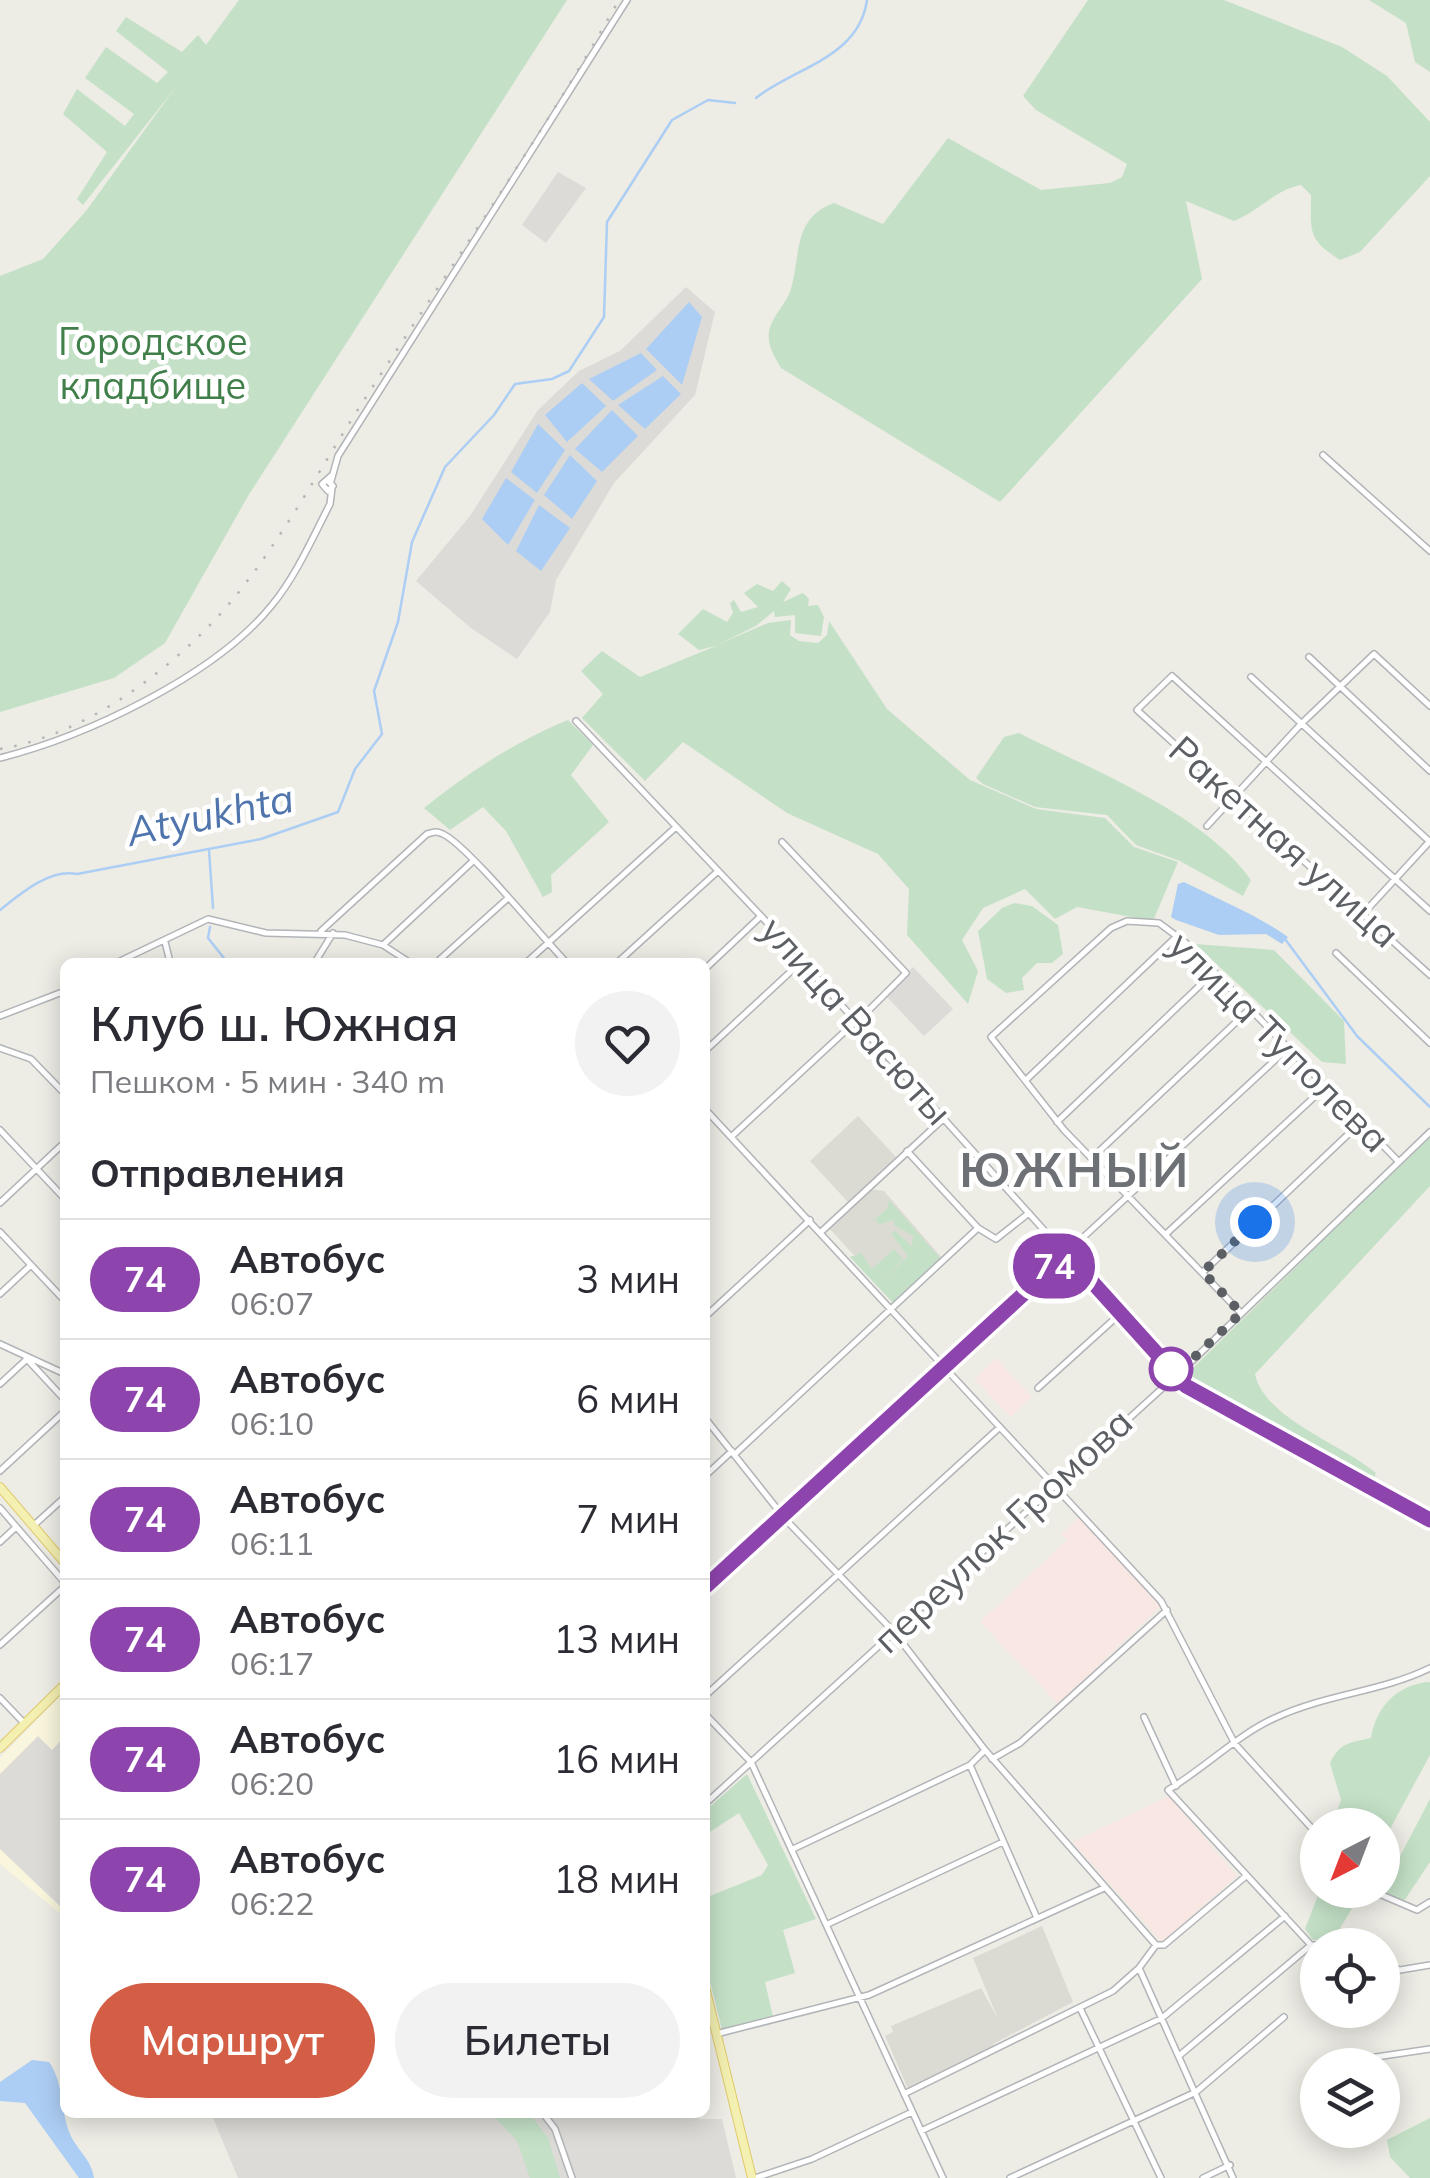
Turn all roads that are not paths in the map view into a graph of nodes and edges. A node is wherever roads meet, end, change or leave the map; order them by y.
1 (627, 0) edge
2 (1322, 455) dead end
3 (1430, 551) edge
4 (1309, 658) dead end
5 (1252, 677) dead end
6 (1339, 687) junction
7 (1430, 706) edge
8 (576, 721) dead end
9 (1302, 724) junction
10 (0, 758) edge
11 (1266, 763) junction
12 (1430, 771) edge
13 (1234, 796) junction
14 (677, 826) junction
15 (1207, 826) dead end
16 (1430, 841) edge
17 (782, 842) dead end
18 (472, 862) junction
19 (718, 871) junction
20 (1395, 879) junction
21 (507, 899) junction
22 (1430, 911) edge
23 (1363, 914) junction
24 (761, 916) junction
25 (320, 932) junction
26 (333, 933) junction
27 (1175, 938) junction
28 (166, 942) junction
29 (548, 943) junction
30 (383, 945) junction
31 (1336, 953) dead end
32 (128, 958) edge
33 (169, 958) edge
34 (317, 958) edge
35 (403, 958) edge
36 (441, 958) edge
37 (531, 958) edge
38 (562, 958) edge
39 (622, 958) edge
40 (801, 962) junction
41 (710, 963) edge
42 (1214, 972) junction
43 (1430, 975) edge
44 (60, 993) edge
45 (1251, 1008) junction
46 (0, 1016) edge
47 (855, 1022) junction
48 (1430, 1043) edge
49 (710, 1046) edge
50 (0, 1048) edge
51 (1288, 1048) junction
52 (1027, 1079) junction
53 (1325, 1086) junction
54 (60, 1089) edge
55 (710, 1115) edge
56 (712, 1117) joint
57 (944, 1118) junction
58 (1057, 1122) junction
59 (1359, 1124) junction
60 (0, 1130) edge
61 (1430, 1132) edge
62 (732, 1137) junction
63 (60, 1146) edge
64 (907, 1151) junction
65 (1092, 1158) junction
66 (1399, 1162) junction
67 (35, 1167) junction
68 (60, 1194) edge
69 (1128, 1197) junction
70 (0, 1203) edge
71 (1029, 1212) junction
72 (810, 1220) junction
73 (978, 1228) junction
74 (0, 1232) edge
75 (821, 1232) junction
76 (1166, 1234) junction
77 (1067, 1254) junction
78 (31, 1264) junction
79 (1203, 1272) junction
80 (0, 1294) edge
81 (60, 1296) edge
82 (891, 1310) junction
83 (710, 1312) edge
84 (1121, 1313) junction
85 (1241, 1313) junction
86 (0, 1344) edge
87 (25, 1357) junction
88 (944, 1366) junction
89 (60, 1372) edge
90 (1174, 1375) junction
91 (0, 1384) edge
92 (1038, 1388) dead end
93 (60, 1395) edge
94 (60, 1416) edge
95 (710, 1424) edge
96 (1000, 1427) junction
97 (733, 1453) junction
98 (0, 1471) edge
99 (710, 1472) edge
100 (1054, 1483) junction
101 (0, 1487) edge
102 (60, 1502) edge
103 (0, 1508) edge
104 (784, 1514) junction
105 (1430, 1520) edge
106 (33, 1526) junction
107 (17, 1527) junction
108 (0, 1542) edge
109 (60, 1557) edge
110 (838, 1576) junction
111 (60, 1578) edge
112 (710, 1582) edge
113 (60, 1589) edge
114 (1167, 1610) junction
115 (894, 1632) junction
116 (0, 1645) edge
117 (1430, 1668) edge
118 (60, 1689) edge
119 (710, 1691) edge
120 (0, 1698) edge
121 (1144, 1717) dead end
122 (710, 1719) edge
123 (24, 1724) junction
124 (1235, 1744) junction
125 (0, 1748) edge
126 (984, 1750) junction
127 (992, 1759) junction
128 (752, 1762) junction
129 (970, 1764) junction
130 (1176, 1786) junction
131 (710, 1800) edge
132 (1300, 1815) edge
133 (1003, 1842) junction
134 (793, 1850) junction
135 (1247, 1876) junction
136 (1104, 1888) junction
137 (1430, 1902) edge
138 (1400, 1903) edge
139 (1285, 1916) junction
140 (1037, 1918) junction
141 (828, 1924) junction
142 (1300, 1932) edge
143 (1156, 1945) junction
144 (1300, 1953) edge
145 (1430, 1965) edge
146 (1139, 1968) junction
147 (1400, 1970) edge
148 (861, 1997) junction
149 (1080, 2008) junction
150 (710, 2013) edge
151 (1284, 2017) dead end
152 (1162, 2018) junction
153 (710, 2020) edge
154 (714, 2034) junction
155 (1098, 2048) junction
156 (1430, 2050) edge
157 (1400, 2054) edge
158 (1180, 2056) junction
159 (1196, 2092) junction
160 (904, 2094) junction
161 (912, 2112) junction
162 (547, 2118) edge
163 (1134, 2121) junction
164 (921, 2131) junction
165 (1230, 2165) junction
166 (572, 2178) edge
167 (751, 2178) edge
168 (943, 2178) edge
169 (1010, 2178) edge
170 (1161, 2178) edge
171 (1203, 2178) edge
172 (1233, 2178) edge

1 - 10 street
2 - 3 street
4 - 6 street
5 - 9 street
6 - 7 street
6 - 9 street
6 - 12 street
8 - 14 street, улица Васюты
9 - 11 street
9 - 16 street
11 - 13 street
11 - 13 street, Ракетная улица
11 - 20 street
13 - 15 street
13 - 23 street, Ракетная улица
14 - 19 street, улица Васюты
14 - 29 street
16 - 20 street
17 - 47 street
18 - 21 street
18 - 25 street
18 - 30 street
19 - 24 street, улица Васюты
19 - 39 street
20 - 22 street
20 - 23 street
21 - 29 street
21 - 36 street
23 - 43 street, Ракетная улица
24 - 40 street, улица Васюты
24 - 41 street
25 - 26 street
25 - 28 street
26 - 30 street
26 - 34 street
27 - 42 street, улица Туполева
27 - 52 street
27 - 52 street, улица Туполева
28 - 32 street
28 - 33 street
29 - 37 street
29 - 38 street
30 - 35 street
31 - 48 street
40 - 47 street, улица Васюты
40 - 49 street
42 - 45 street, улица Туполева
42 - 58 street
44 - 46 street
45 - 51 street, улица Туполева
45 - 65 street
47 - 57 street, улица Васюты
47 - 62 street
50 - 54 street
51 - 53 street, улица Туполева
51 - 69 street
52 - 58 street
53 - 59 street, улица Туполева
53 - 76 street
55 - 56 street
56 - 62 street
57 - 64 street
57 - 71 street, улица Васюты
58 - 65 street
59 - 66 street, улица Туполева
59 - 79 street
60 - 67 street
61 - 66 street, переулок Громова
62 - 72 street
63 - 67 street
64 - 73 street
64 - 75 street
65 - 69 street
66 - 85 street, переулок Громова
67 - 68 street
67 - 70 street
69 - 76 street
69 - 77 street
71 - 73 street
71 - 77 street, улица Васюты
72 - 75 street
72 - 83 street
73 - 82 street
74 - 78 street
75 - 82 street
76 - 79 street
77 - 84 street, улица Васюты
77 - 88 street
78 - 80 street
78 - 81 street
79 - 85 street
82 - 88 street
82 - 97 street
84 - 90 street, улица Васюты
84 - 92 street
85 - 90 street, переулок Громова
86 - 87 street
87 - 89 street
87 - 91 street
87 - 93 street
88 - 96 street
88 - 104 street
90 - 100 street, переулок Громова
90 - 105 street, улица Васюты
94 - 98 street
95 - 97 street
96 - 100 street
96 - 110 street
97 - 99 street
97 - 104 street
100 - 114 street
100 - 115 street, переулок Громова
101 - 106 main road
102 - 106 street
103 - 107 street
104 - 110 street
104 - 112 street
106 - 109 main road
107 - 108 street
107 - 111 street
110 - 115 street
110 - 119 street
113 - 116 street
114 - 124 street
114 - 127 street
115 - 126 street
115 - 128 street, переулок Громова
117 - 124 street
118 - 123 main road
120 - 123 street
121 - 130 street
122 - 128 street
123 - 125 main road
124 - 130 street
124 - 132 street
126 - 127 street
126 - 129 street
127 - 136 street
128 - 131 street, переулок Громова
128 - 134 street
129 - 133 street
129 - 134 street
130 - 135 street
133 - 140 street
133 - 141 street
134 - 141 street
135 - 139 street
135 - 143 street
136 - 140 street
136 - 143 street
137 - 138 street
139 - 142 street
139 - 152 street
140 - 148 street
141 - 148 street
143 - 146 street
144 - 158 street
145 - 147 street
146 - 149 street
146 - 152 street
148 - 154 street
148 - 160 street
149 - 155 street
149 - 160 street
150 - 154 main road
151 - 159 street
152 - 155 street
152 - 158 street
153 - 154 main road
154 - 167 main road
155 - 163 street
155 - 164 street
156 - 157 street
158 - 159 street
159 - 163 street
159 - 165 street
160 - 161 street
161 - 164 street
161 - 167 street
162 - 166 street
163 - 169 street
163 - 170 street
164 - 168 street
165 - 171 street
165 - 172 street

